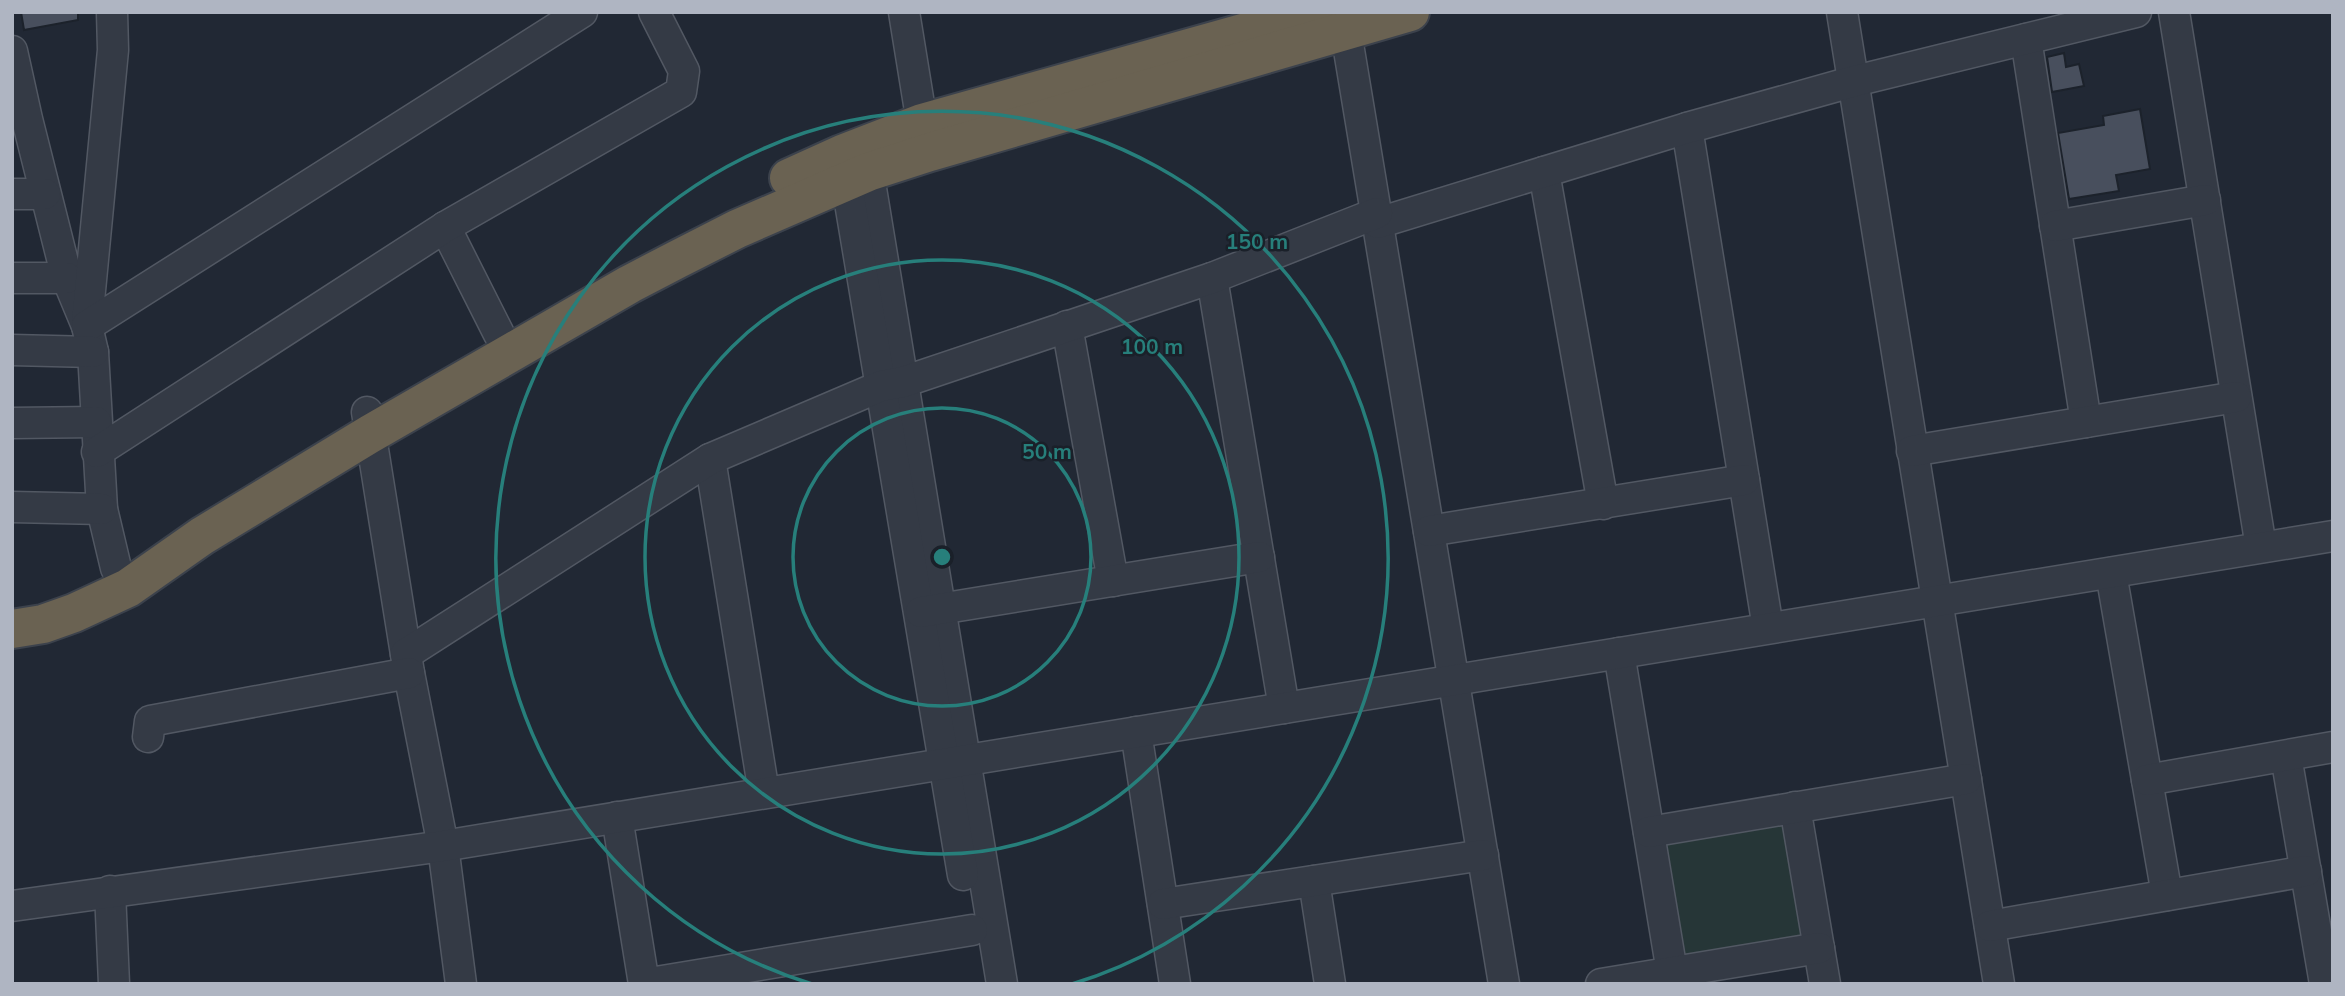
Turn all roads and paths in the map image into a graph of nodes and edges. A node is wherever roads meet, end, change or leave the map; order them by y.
1 (112, 12) edge
2 (582, 12) edge
3 (654, 12) edge
4 (904, 12) edge
5 (1410, 12) edge
6 (1842, 12) edge
7 (2136, 12) edge
8 (2174, 12) edge
9 (1332, 22) edge
10 (2026, 39) junction
11 (12, 51) edge
12 (1855, 81) junction
13 (20, 119) edge
14 (922, 123) junction
15 (1687, 128) junction
16 (855, 163) junction
17 (1544, 172) junction
18 (12, 194) edge
19 (45, 194) junction
20 (2204, 200) junction
21 (1378, 218) junction
22 (2056, 226) junction
23 (445, 228) junction
24 (12, 278) edge
25 (67, 278) junction
26 (1212, 278) junction
27 (1067, 326) junction
28 (499, 334) junction
29 (90, 339) junction
30 (12, 350) edge
31 (892, 384) junction
32 (2236, 397) junction
33 (96, 422) junction
34 (2086, 422) junction
35 (12, 423) edge
36 (369, 423) junction
37 (1912, 451) junction
38 (97, 452) junction
39 (710, 459) junction
40 (1744, 480) junction
41 (1603, 504) junction
42 (12, 507) edge
43 (102, 509) junction
44 (1429, 531) junction
45 (2333, 536) edge
46 (2261, 547) junction
47 (1259, 557) junction
48 (2111, 573) junction
49 (122, 578) junction
50 (1113, 581) junction
51 (1936, 601) junction
52 (12, 606) edge
53 (930, 610) junction
54 (1769, 628) junction
55 (12, 629) edge
56 (1619, 653) junction
57 (408, 664) junction
58 (1454, 680) junction
59 (1284, 708) junction
60 (1136, 732) junction
61 (148, 737) dead end
62 (2333, 747) edge
63 (2286, 756) junction
64 (955, 762) junction
65 (1966, 779) junction
66 (2147, 780) junction
67 (764, 793) junction
68 (1795, 807) junction
69 (617, 817) junction
70 (1648, 832) junction
71 (443, 846) junction
72 (1483, 855) junction
73 (2306, 871) junction
74 (1314, 881) junction
75 (110, 891) junction
76 (2167, 895) junction
77 (1163, 904) junction
78 (12, 906) edge
79 (1990, 926) junction
80 (972, 930) junction
81 (1819, 948) junction
82 (793, 972) edge
83 (1672, 972) junction
84 (114, 984) edge
85 (461, 984) edge
86 (981, 984) edge
87 (1002, 984) edge
88 (1175, 984) edge
89 (1330, 984) edge
90 (1504, 984) edge
91 (1601, 984) edge
92 (1825, 984) edge
93 (1999, 984) edge
94 (2325, 984) edge

1 - 29 street
2 - 29 street
3 - 23 street
4 - 14 street
5 - 9 highway
6 - 12 street
7 - 10 street
8 - 20 street
9 - 14 highway
9 - 16 highway
9 - 21 street
10 - 12 street
10 - 22 street
11 - 13 street
12 - 15 street
12 - 37 street
13 - 19 street
14 - 16 highway
15 - 17 street
15 - 40 street
16 - 28 highway
16 - 31 street
16 - 36 highway
17 - 21 street
17 - 41 street
18 - 19 street
19 - 25 street
20 - 22 street
20 - 32 street
21 - 26 street
21 - 44 street
22 - 34 street
23 - 28 street
23 - 38 street
24 - 25 street
25 - 29 street
26 - 27 street
26 - 47 street
27 - 31 street
27 - 50 street
28 - 36 highway
29 - 30 street
29 - 33 street
31 - 39 street
31 - 53 street
32 - 34 street
32 - 46 street
33 - 35 street
33 - 38 street
34 - 37 street
36 - 49 highway
36 - 57 street
37 - 51 street
38 - 43 street
39 - 57 street
39 - 67 street
40 - 41 street
40 - 54 street
41 - 44 street
42 - 43 street
43 - 49 street
44 - 58 street
45 - 46 street
46 - 48 street
47 - 50 street
47 - 59 street
48 - 51 street
48 - 66 street
49 - 52 highway
49 - 55 highway
50 - 53 street
51 - 54 street
51 - 65 street
53 - 64 street
54 - 56 street
56 - 58 street
56 - 70 street
57 - 61 street
57 - 71 street
58 - 59 street
58 - 72 street
59 - 60 street
60 - 64 street
60 - 77 street
62 - 63 street
63 - 66 street
63 - 73 street
64 - 67 street
64 - 80 street
64 - 87 street
65 - 68 street
65 - 79 street
66 - 76 street
67 - 69 street
68 - 70 street
68 - 81 street
69 - 71 street
69 - 82 street
70 - 83 street
71 - 75 street
71 - 85 street
72 - 74 street
72 - 90 street
73 - 76 street
73 - 94 street
74 - 77 street
74 - 89 street
75 - 78 street
75 - 84 street
76 - 79 street
77 - 88 street
79 - 93 street
80 - 82 street
80 - 86 street
81 - 83 street
81 - 92 street
83 - 91 street

